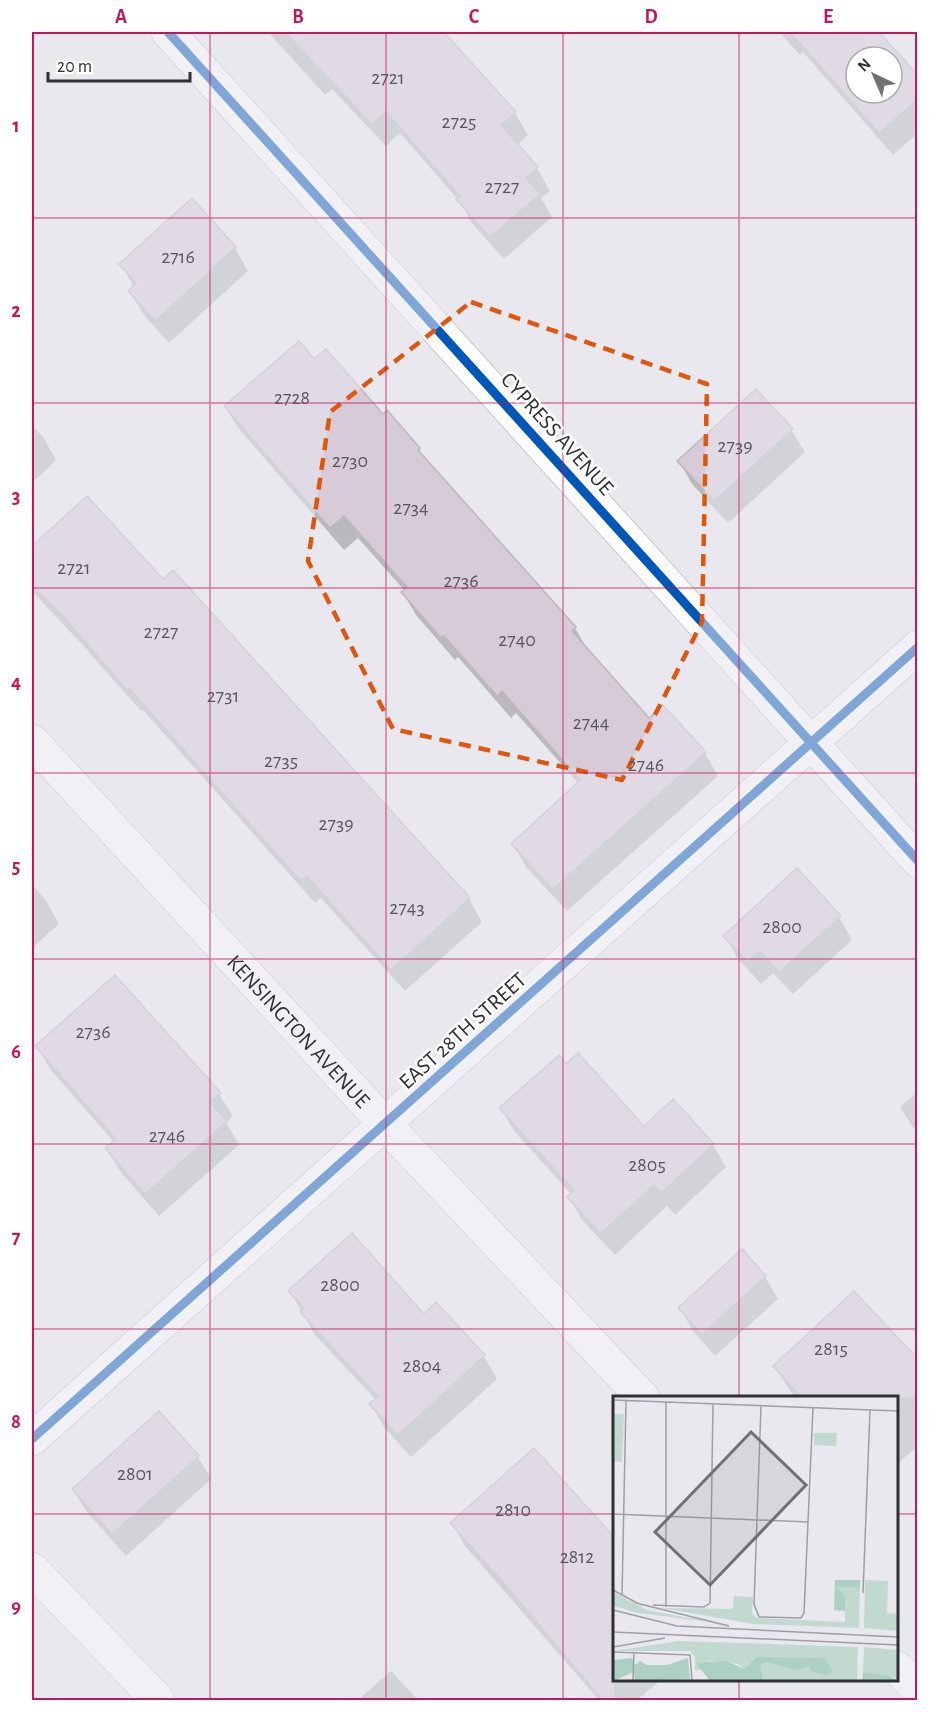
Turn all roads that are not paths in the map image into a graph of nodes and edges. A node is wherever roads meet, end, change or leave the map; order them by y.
1 (168, 32) edge
2 (918, 647) edge
3 (32, 741) edge
4 (812, 743) junction
5 (918, 861) edge
6 (386, 1125) junction
7 (641, 1396) edge
8 (32, 1439) edge
9 (32, 1569) edge
10 (898, 1668) edge
11 (918, 1690) edge
12 (158, 1701) edge

1 - 4 street, CYPRESS AVENUE
2 - 4 street, EAST 28TH STREET
3 - 6 street, KENSINGTON AVENUE
4 - 5 street, CYPRESS AVENUE
4 - 6 street, EAST 28TH STREET
6 - 7 street, KENSINGTON AVENUE
6 - 8 street, EAST 28TH STREET
9 - 12 street
10 - 11 street

